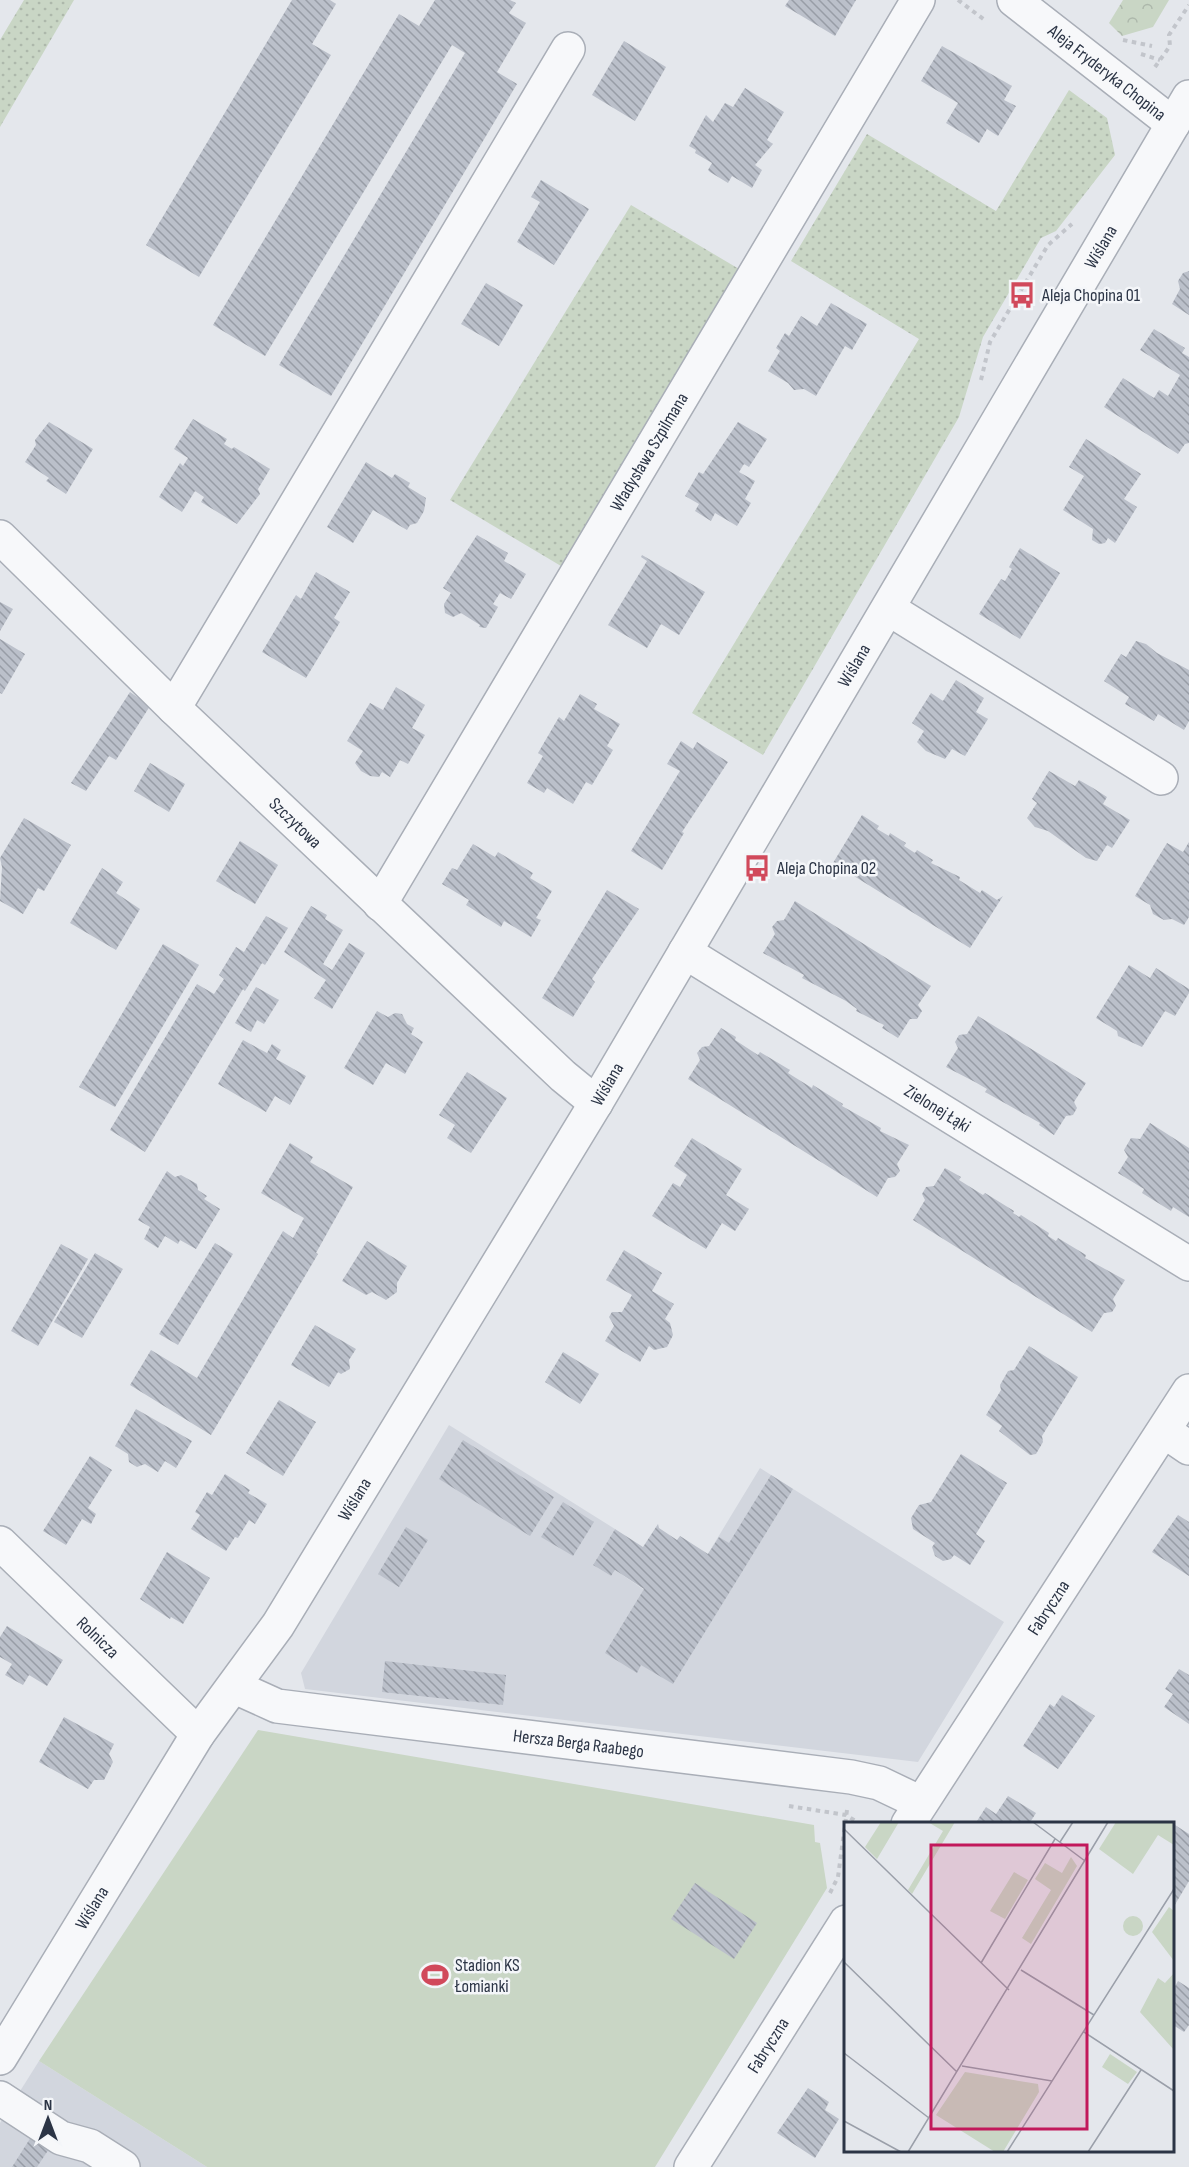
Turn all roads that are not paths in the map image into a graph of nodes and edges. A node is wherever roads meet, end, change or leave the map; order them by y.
1 (918, 0) edge
2 (1014, 0) edge
3 (568, 49) dead end
4 (1181, 110) edge
5 (0, 537) edge
6 (889, 609) junction
7 (174, 708) junction
8 (1161, 778) dead end
9 (380, 904) junction
10 (685, 952) junction
11 (596, 1103) junction
12 (1189, 1264) edge
13 (1189, 1391) edge
14 (1177, 1439) edge
15 (0, 1543) edge
16 (235, 1687) junction
17 (198, 1734) junction
18 (915, 1813) edge
19 (844, 1925) edge
20 (0, 2058) edge
21 (0, 2098) edge
22 (123, 2167) edge
23 (691, 2167) edge

1 - 9 street, Władysława Szpilmana
2 - 4 street, Aleja Fryderyka Chopina
3 - 7 street
4 - 6 street, Wiślana
5 - 7 street, Szczytowa
6 - 8 street
6 - 10 street, Wiślana
7 - 9 street, Szczytowa
9 - 11 street, Szczytowa
10 - 11 street, Wiślana
10 - 12 street, Zielonej Łąki
11 - 16 street, Wiślana
13 - 14 street, Fabryczna
14 - 18 street, Fabryczna
15 - 17 street, Rolnicza
16 - 17 street, Wiślana
16 - 18 street, Hersza Berga Raabego
17 - 20 street, Wiślana
19 - 23 street, Fabryczna
21 - 22 street

